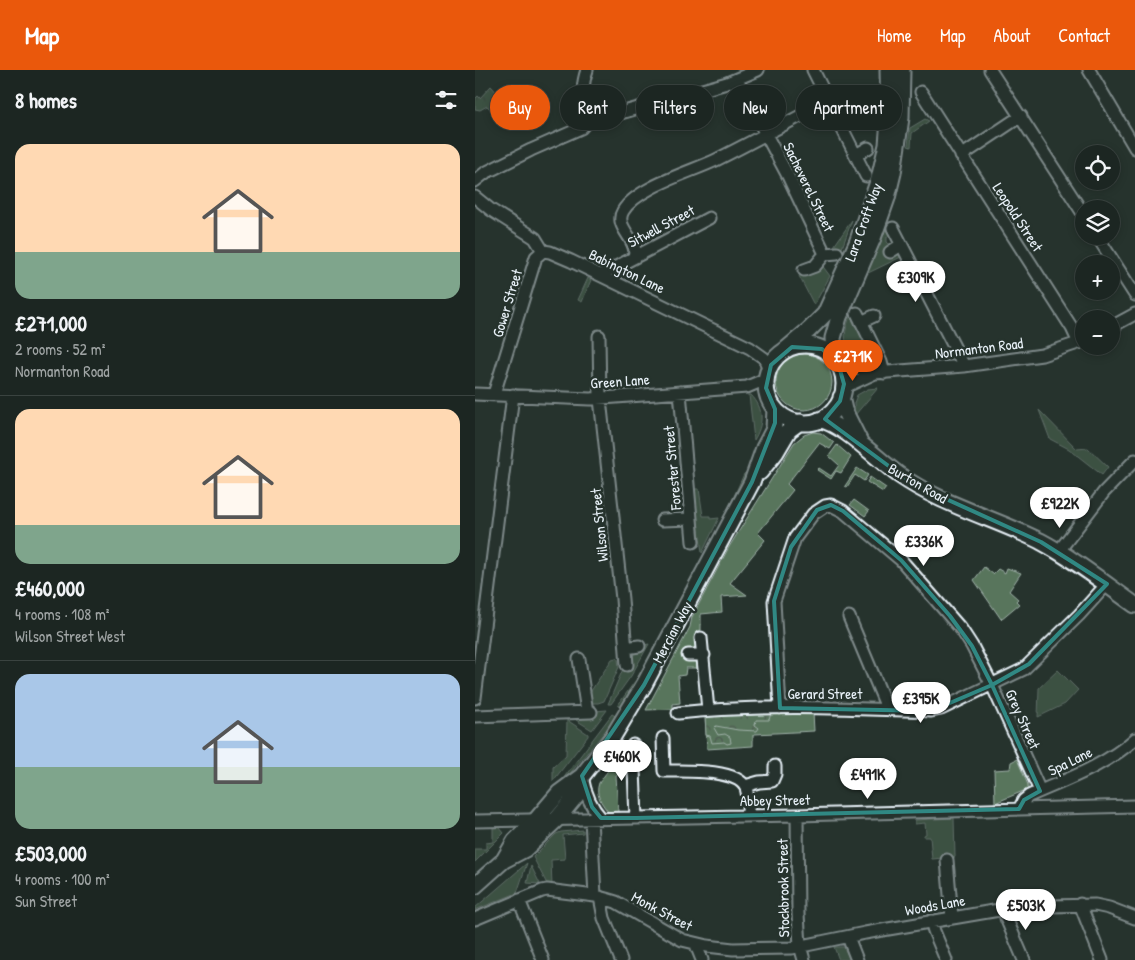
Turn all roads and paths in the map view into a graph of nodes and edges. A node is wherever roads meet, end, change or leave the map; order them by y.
1 (587, 70) edge
2 (813, 70) edge
3 (888, 70) edge
4 (901, 70) edge
5 (990, 70) edge
6 (1089, 70) edge
7 (753, 71) edge
8 (585, 85) edge
9 (740, 85) edge
10 (820, 85) edge
11 (724, 89) edge
12 (921, 92) dead end
13 (626, 112) edge
14 (1021, 116) junction
15 (796, 119) edge
16 (577, 130) edge
17 (763, 130) edge
18 (843, 130) edge
19 (766, 135) junction
20 (868, 148) dead end
21 (1135, 148) edge
22 (856, 155) junction
23 (961, 156) junction
24 (866, 176) dead end
25 (475, 180) edge
26 (475, 197) edge
27 (1075, 201) edge
28 (709, 218) dead end
29 (893, 228) dead end
30 (901, 245) junction
31 (1103, 245) edge
32 (543, 251) junction
33 (890, 252) dead end
34 (634, 256) junction
35 (804, 270) dead end
36 (601, 275) junction
37 (1135, 295) edge
38 (1135, 314) edge
39 (874, 316) dead end
40 (1120, 322) edge
41 (1075, 333) edge
42 (599, 336) dead end
43 (1075, 344) edge
44 (783, 352) junction
45 (836, 361) junction
46 (964, 366) junction
47 (879, 373) junction
48 (768, 374) junction
49 (680, 392) junction
50 (475, 394) edge
51 (494, 394) junction
52 (842, 394) junction
53 (513, 395) junction
54 (600, 398) junction
55 (775, 409) junction
56 (819, 420) junction
57 (799, 422) junction
58 (861, 443) junction
59 (1135, 460) edge
60 (752, 482) junction
61 (691, 519) junction
62 (662, 520) dead end
63 (693, 542) dead end
64 (1063, 554) junction
65 (1107, 584) junction
66 (1135, 605) edge
67 (849, 617) dead end
68 (701, 638) dead end
69 (639, 646) dead end
70 (626, 648) junction
71 (688, 655) dead end
72 (703, 655) junction
73 (579, 659) dead end
74 (627, 665) dead end
75 (992, 686) junction
76 (475, 698) edge
77 (780, 708) junction
78 (887, 708) junction
79 (709, 710) junction
80 (678, 713) dead end
81 (475, 716) edge
82 (663, 738) dead end
83 (1135, 739) edge
84 (633, 745) dead end
85 (634, 763) junction
86 (619, 764) dead end
87 (775, 766) dead end
88 (582, 776) junction
89 (745, 786) junction
90 (1040, 791) junction
91 (1135, 806) edge
92 (1019, 809) junction
93 (797, 815) junction
94 (748, 816) junction
95 (596, 818) junction
96 (636, 818) junction
97 (557, 819) junction
98 (536, 820) junction
99 (475, 821) edge
100 (503, 860) junction
101 (947, 860) dead end
102 (475, 886) edge
103 (598, 897) junction
104 (519, 900) junction
105 (1080, 904) junction
106 (1005, 909) junction
107 (475, 918) edge
108 (952, 918) junction
109 (1135, 918) edge
110 (931, 921) junction
111 (848, 937) junction
112 (696, 945) junction
113 (800, 946) junction
114 (543, 960) edge
115 (621, 960) edge
116 (702, 960) edge
117 (804, 960) edge
118 (857, 960) edge
119 (946, 960) edge
120 (1024, 960) edge
121 (1102, 960) edge

1 - 8 street
2 - 10 street
3 - 44 main road, Lara Croft Way
4 - 45 main road, Lara Croft Way
5 - 14 street
6 - 21 street
7 - 9 street
11 - 13 street
12 - 23 street, Leopold Street
14 - 23 street
14 - 27 street
15 - 19 street
16 - 25 street
17 - 19 street, Sacheverel Street
18 - 22 street
19 - 34 street
19 - 35 street, Sacheverel Street
20 - 22 street
22 - 24 street
23 - 41 street, Leopold Street
26 - 32 street
28 - 34 street, Sitwell Street
29 - 30 street
30 - 33 street
30 - 46 street
31 - 37 street
32 - 36 street, Babington Lane
32 - 51 street, Gower Street
34 - 36 street, Sitwell Street
36 - 48 street, Babington Lane
38 - 40 street
39 - 47 street
42 - 54 street, Wilson Street
43 - 46 street, Normanton Road
44 - 45 main road
44 - 48 main road
45 - 47 street, Normanton Road
45 - 52 main road
46 - 47 street, Normanton Road
47 - 52 street, Normanton Road
48 - 49 street, Green Lane
48 - 55 main road
49 - 54 street, Green Lane
49 - 61 street, Forester Street
50 - 51 street, Green Lane
51 - 53 street, Green Lane
52 - 56 main road
52 - 58 main road, Burton Road
53 - 54 street, Green Lane
53 - 76 street
54 - 70 street, Wilson Street
55 - 57 main road
55 - 60 main road, Mercian Way
56 - 57 main road
56 - 58 main road, Burton Road
57 - 60 main road, Mercian Way
58 - 64 main road, Burton Road
59 - 64 street
60 - 88 main road, Mercian Way
61 - 62 street
61 - 63 street, Forester Street
64 - 65 main road, Burton Road
65 - 66 main road, Burton Road
65 - 75 street, Gerard Street
67 - 78 street
68 - 72 street
69 - 70 street
70 - 74 street, Wilson Street
71 - 72 street
72 - 79 street
73 - 81 street
75 - 77 street, Grey Street
75 - 78 street, Gerard Street
75 - 90 street, Grey Street
77 - 78 street, Gerard Street
77 - 79 street, Gerard Street
79 - 80 street, Gerard Street
82 - 89 street
83 - 90 street, Spa Lane
84 - 85 street
85 - 86 street
85 - 96 street
87 - 89 street
88 - 95 street
88 - 97 main road, Mercian Way
88 - 98 main road, Mercian Way
89 - 94 street
90 - 92 street, Spa Lane
91 - 92 street, Abbey Street
92 - 93 street, Abbey Street
93 - 94 street, Abbey Street
93 - 113 street, Stockbrook Street
94 - 96 street, Abbey Street
95 - 96 street, Abbey Street
95 - 97 street, Abbey Street
95 - 103 street
97 - 98 street, Abbey Street
97 - 100 main road, Mercian Way
98 - 99 street, Abbey Street
98 - 100 main road, Mercian Way
100 - 102 main road, Mercian Way
101 - 108 street
103 - 104 street, Monk Street
103 - 112 street, Monk Street
103 - 115 street
104 - 107 street
104 - 114 street
105 - 106 street, Woods Lane
105 - 109 street, Woods Lane
105 - 121 street
106 - 108 street, Woods Lane
106 - 120 street
108 - 110 street, Woods Lane
110 - 111 street, Woods Lane
110 - 119 street
111 - 113 street, Woods Lane
111 - 118 street
112 - 113 street, Monk Street
112 - 116 street
113 - 117 street, Stockbrook Street

